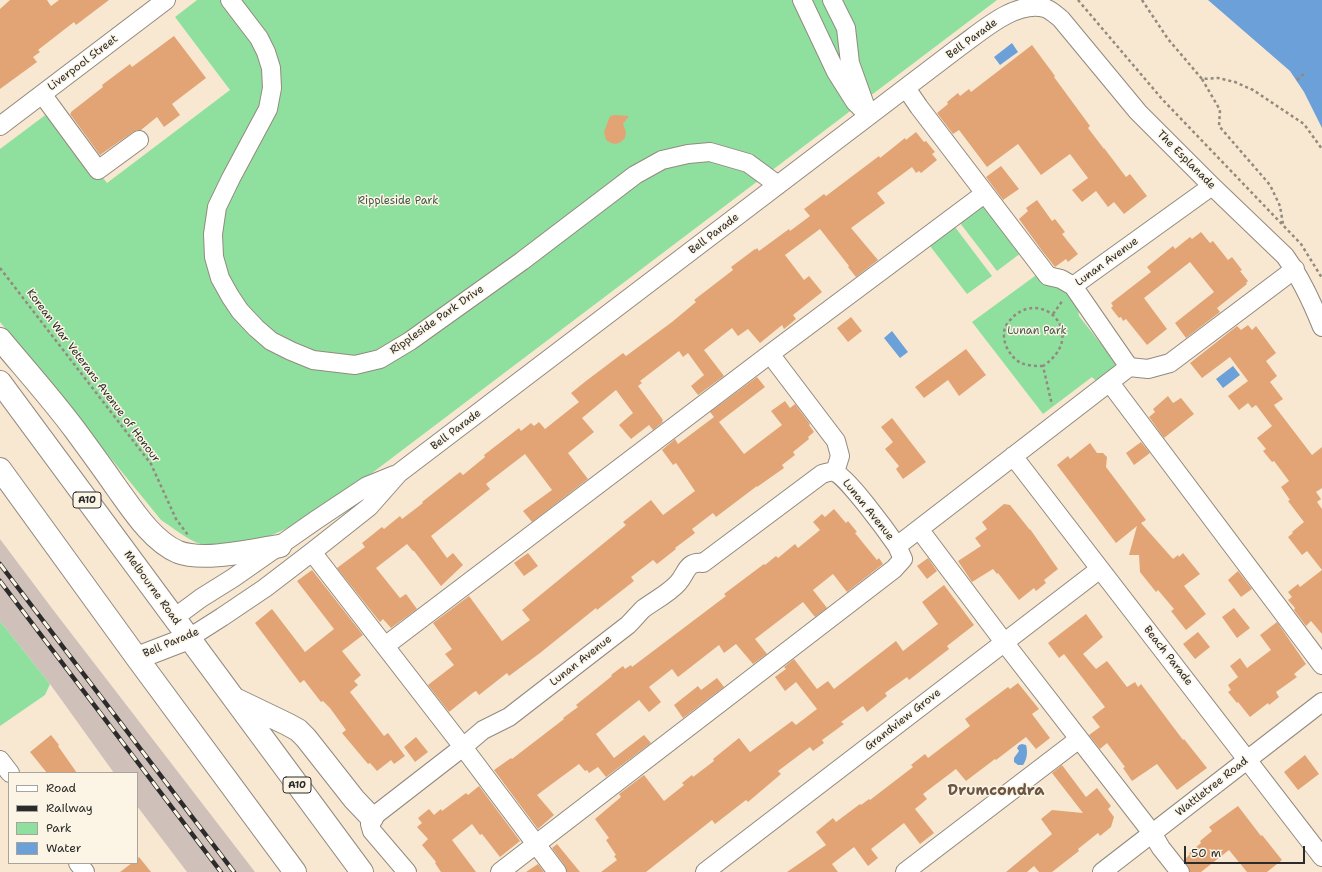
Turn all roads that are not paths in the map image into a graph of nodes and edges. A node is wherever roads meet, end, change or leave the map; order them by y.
1 (166, 0) edge
2 (230, 0) edge
3 (802, 0) edge
4 (832, 0) edge
5 (1034, 6) joint
6 (906, 88) junction
7 (42, 94) junction
8 (869, 116) junction
9 (0, 126) edge
10 (139, 140) dead end
11 (778, 185) junction
12 (1212, 186) junction
13 (984, 194) junction
14 (1294, 269) junction
15 (1073, 286) junction
16 (1322, 327) edge
17 (0, 339) edge
18 (770, 354) junction
19 (1129, 367) junction
20 (0, 382) edge
21 (1110, 383) junction
22 (1013, 456) junction
23 (0, 468) edge
24 (835, 472) junction
25 (399, 473) junction
26 (919, 529) junction
27 (280, 546) junction
28 (898, 546) junction
29 (312, 552) junction
30 (1100, 569) junction
31 (174, 618) junction
32 (189, 638) junction
33 (1004, 642) junction
34 (385, 646) junction
35 (137, 658) junction
36 (1322, 665) edge
37 (233, 697) junction
38 (1322, 702) edge
39 (1079, 739) junction
40 (463, 747) junction
41 (1247, 760) junction
42 (372, 818) junction
43 (1152, 833) junction
44 (536, 844) junction
45 (1322, 857) edge
46 (79, 864) edge
47 (85, 872) edge
48 (296, 872) edge
49 (362, 872) edge
50 (407, 872) edge
51 (500, 872) edge
52 (557, 872) edge
53 (705, 872) edge
54 (905, 872) edge
55 (1102, 872) edge
56 (1180, 872) edge

1 - 7 street, Liverpool Street
2 - 11 street, Rippleside Park Drive
3 - 8 street
4 - 8 street
5 - 6 street, Bell Parade
5 - 12 street, The Esplanade
6 - 8 street, Bell Parade
6 - 13 street
7 - 9 street, Liverpool Street
7 - 10 street
8 - 11 street, Bell Parade
11 - 25 street, Bell Parade
12 - 14 street, The Esplanade
12 - 15 street, Lunan Avenue
13 - 15 street
13 - 18 street
14 - 16 street, The Esplanade
14 - 19 street
15 - 19 street, Lunan Avenue
17 - 27 highway
18 - 24 street
18 - 34 street
19 - 21 street, Lunan Avenue
20 - 31 highway, Melbourne Road / A10
21 - 22 street, Lunan Avenue
21 - 36 street
22 - 26 street, Lunan Avenue
22 - 30 street, Beach Parade
23 - 35 highway
24 - 28 street, Lunan Avenue
24 - 40 street, Lunan Avenue
25 - 27 street, Bell Parade
25 - 29 street, Bell Parade
26 - 28 street, Lunan Avenue
26 - 33 street
27 - 31 street, Bell Parade
28 - 44 street
29 - 32 street, Bell Parade
29 - 34 street
30 - 33 street, Grandview Grove
30 - 41 street, Beach Parade
31 - 32 highway, Melbourne Road / A10
31 - 35 highway, Bell Parade
32 - 35 highway, Bell Parade
32 - 37 highway, Melbourne Road / A10
33 - 39 street
33 - 53 street, Grandview Grove
34 - 40 street
35 - 48 highway
37 - 42 highway
37 - 49 highway, Melbourne Road / A10
38 - 41 street, Wattletree Road
39 - 43 street
39 - 54 street
40 - 42 street, Lunan Avenue
40 - 44 street
41 - 43 street, Wattletree Road
41 - 45 street, Beach Parade
42 - 50 street
43 - 55 street, Wattletree Road
43 - 56 street
44 - 51 street
44 - 52 street
46 - 47 street

